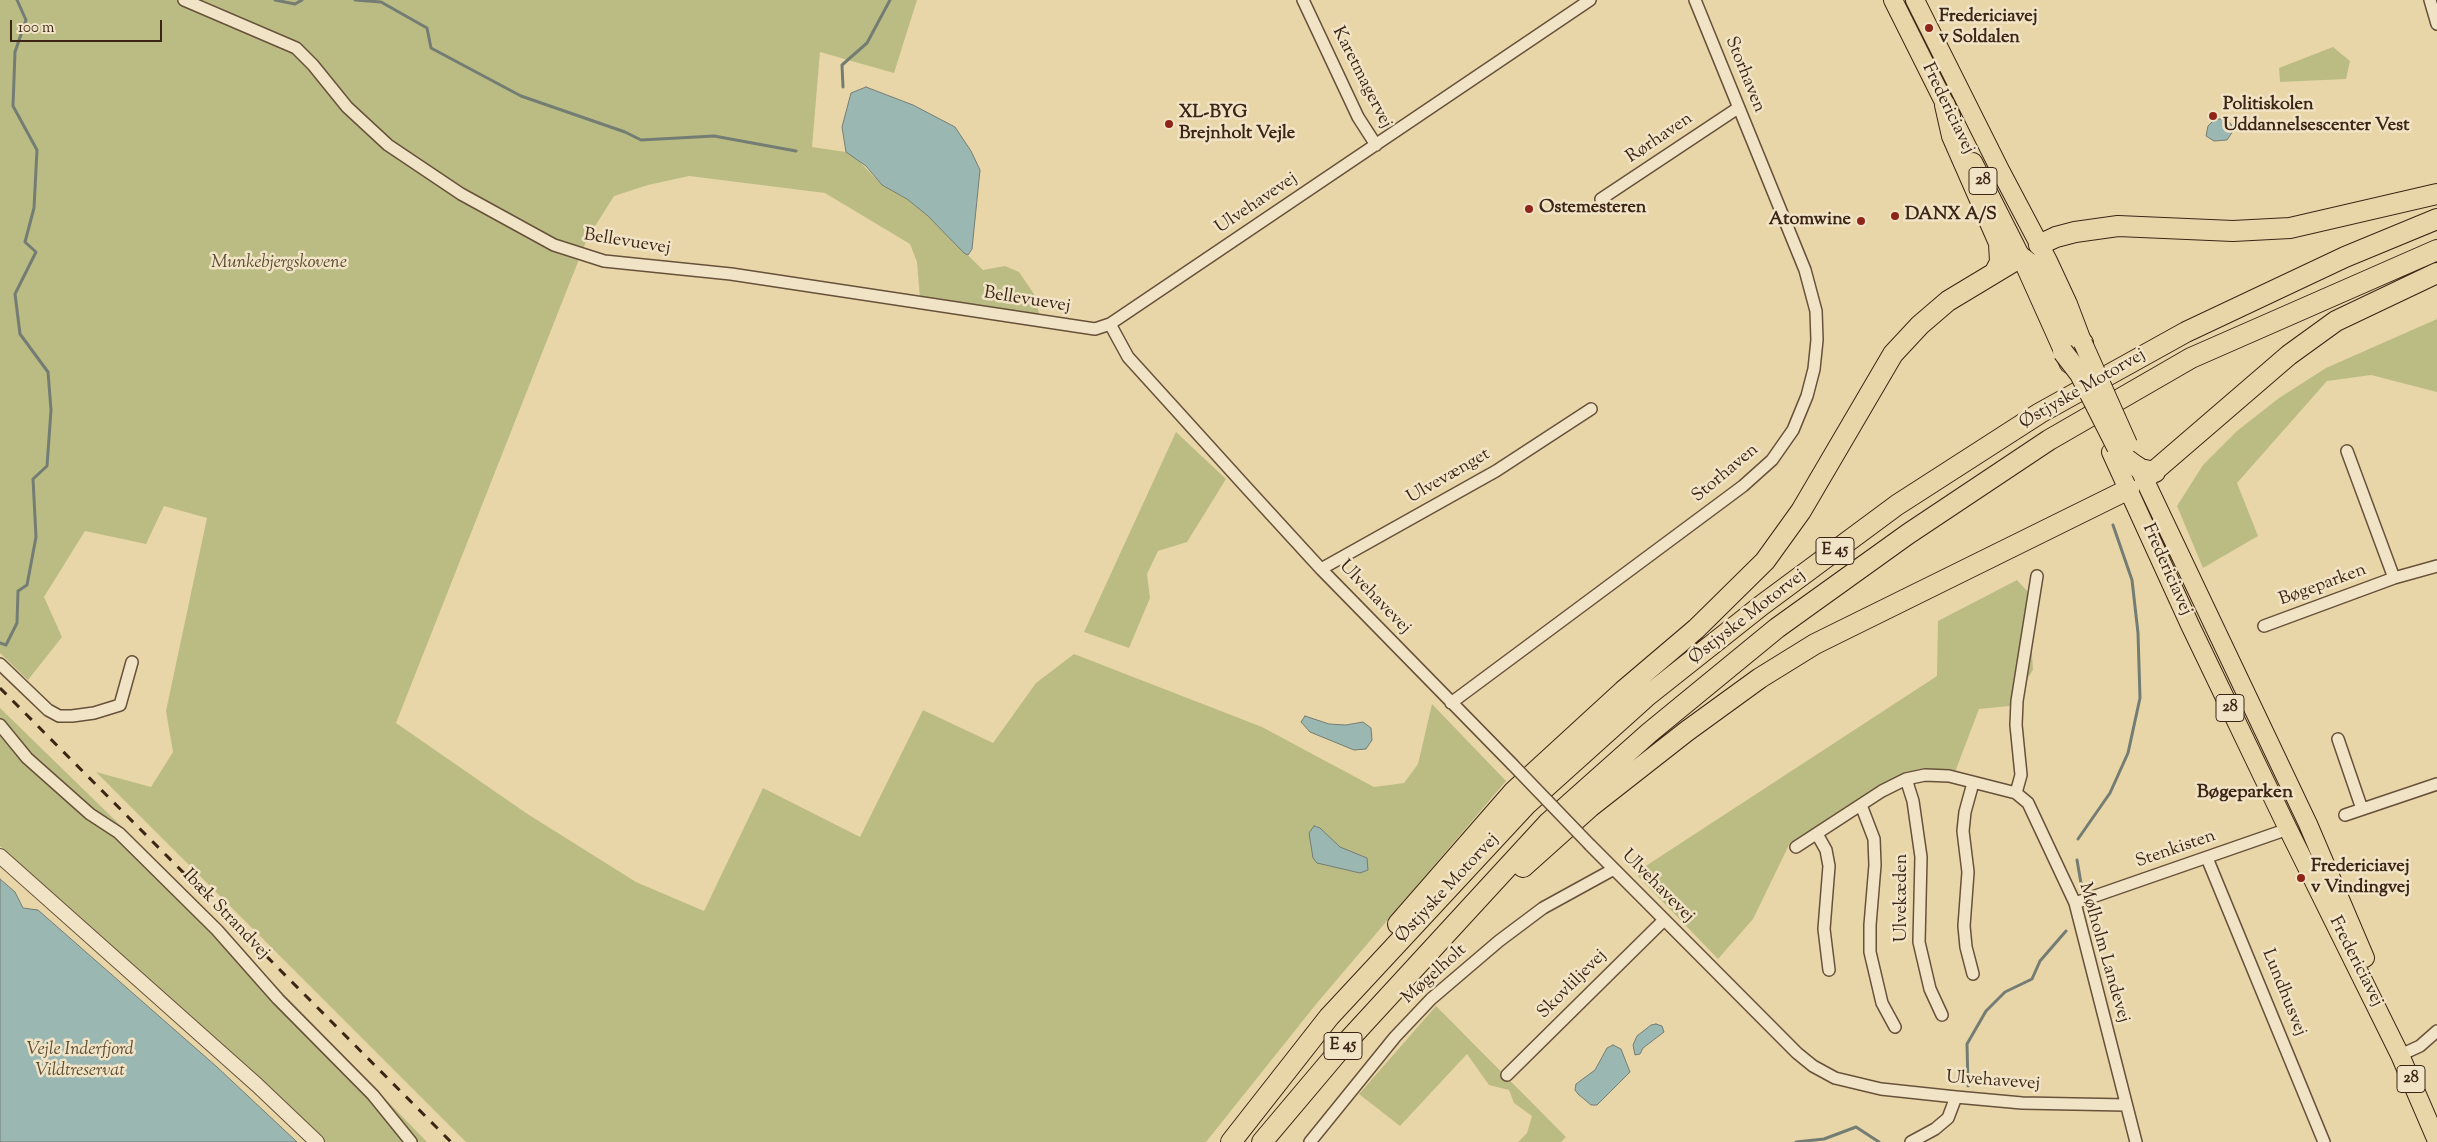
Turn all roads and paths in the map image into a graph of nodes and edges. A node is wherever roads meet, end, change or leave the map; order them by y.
1 (184, 0) edge
2 (1302, 0) edge
3 (1590, 0) edge
4 (1695, 0) edge
5 (1892, 0) edge
6 (1905, 0) edge
7 (1915, 0) edge
8 (2430, 0) edge
9 (2437, 24) edge
10 (1967, 102) junction
11 (1945, 105) junction
12 (1738, 108) junction
13 (1376, 145) junction
14 (2437, 194) edge
15 (1601, 199) dead end
16 (2437, 219) edge
17 (2039, 245) junction
18 (2437, 250) edge
19 (2021, 258) junction
20 (1995, 272) junction
21 (2437, 273) edge
22 (1110, 324) junction
23 (2083, 343) junction
24 (2063, 352) joint
25 (1591, 409) dead end
26 (2119, 448) junction
27 (2347, 451) dead end
28 (2142, 477) junction
29 (2437, 566) edge
30 (1321, 569) junction
31 (2038, 576) dead end
32 (2394, 578) junction
33 (2264, 626) dead end
34 (132, 662) dead end
35 (0, 664) edge
36 (1451, 703) junction
37 (0, 725) edge
38 (2338, 739) dead end
39 (1906, 779) junction
40 (1973, 783) junction
41 (2437, 784) edge
42 (2016, 793) junction
43 (1861, 805) junction
44 (2362, 809) junction
45 (2345, 815) dead end
46 (2288, 830) junction
47 (1817, 834) junction
48 (1796, 847) dead end
49 (0, 856) edge
50 (2207, 858) junction
51 (1614, 869) junction
52 (2075, 902) junction
53 (1664, 920) junction
54 (1427, 954) junction
55 (1829, 970) dead end
56 (1973, 974) dead end
57 (1942, 1015) dead end
58 (1329, 1017) junction
59 (1895, 1027) dead end
60 (2437, 1031) edge
61 (2407, 1052) junction
62 (1507, 1075) dead end
63 (1956, 1097) junction
64 (2126, 1105) junction
65 (2437, 1121) edge
66 (2437, 1141) edge
67 (317, 1142) edge
68 (411, 1142) edge
69 (1231, 1142) edge
70 (1262, 1142) edge
71 (1310, 1142) edge
72 (1911, 1142) edge
73 (2136, 1142) edge
74 (2324, 1142) edge

1 - 22 street, Bellevuevej
2 - 13 street, Karetmagervej
3 - 13 street, Ulvehavevej
4 - 12 street, Storhaven
5 - 11 main road, Fredericiavej / 28
6 - 10 main road
7 - 10 main road, Fredericiavej / 28
8 - 9 street
10 - 17 main road, Fredericiavej / 28
11 - 19 main road, Fredericiavej / 28
11 - 20 highway
12 - 15 street, Rørhaven
12 - 36 street, Storhaven
13 - 22 street, Ulvehavevej
14 - 17 highway
16 - 58 highway, Østjyske Motorvej / E 45
17 - 19 main road
17 - 23 main road, Fredericiavej / 28
18 - 54 highway, Østjyske Motorvej / E 45
19 - 20 highway
19 - 23 highway
19 - 24 main road, Fredericiavej / 28
20 - 58 highway
21 - 28 highway
22 - 30 street, Ulvehavevej
23 - 26 main road, Fredericiavej / 28, bridge
24 - 26 highway, bridge
25 - 30 street, Ulvevænget
26 - 28 highway
27 - 32 street, Bøgeparken
28 - 46 main road, Fredericiavej / 28
28 - 54 highway
28 - 61 main road, Fredericiavej / 28
29 - 32 street, Bøgeparken
30 - 36 street, Ulvehavevej
31 - 42 street
32 - 33 street, Bøgeparken
34 - 35 street
36 - 51 street, Ulvehavevej, bridge
37 - 68 street, Ibæk Strandvej
38 - 44 street
39 - 40 street
39 - 43 street
39 - 57 street, Ulvekæden
40 - 42 street
40 - 56 street
41 - 44 street
42 - 52 street, Mølholm Landevej
43 - 47 street
43 - 59 street, Ulvekæden
44 - 45 street
46 - 50 street, Stenkisten
46 - 66 main road, Fredericiavej / 28
47 - 48 street
47 - 55 street
49 - 67 street
50 - 52 street, Stenkisten
50 - 74 street, Lundhusvej
51 - 53 street, Ulvehavevej
51 - 71 street, Møgelholt
52 - 64 street, Mølholm Landevej
53 - 62 street, Skovliljevej
53 - 63 street, Ulvehavevej
54 - 70 highway, Østjyske Motorvej / E 45
58 - 69 highway, Østjyske Motorvej / E 45
60 - 61 street
61 - 65 main road, Fredericiavej / 28
63 - 64 street, Ulvehavevej
63 - 72 street
64 - 73 street, Mølholm Landevej

